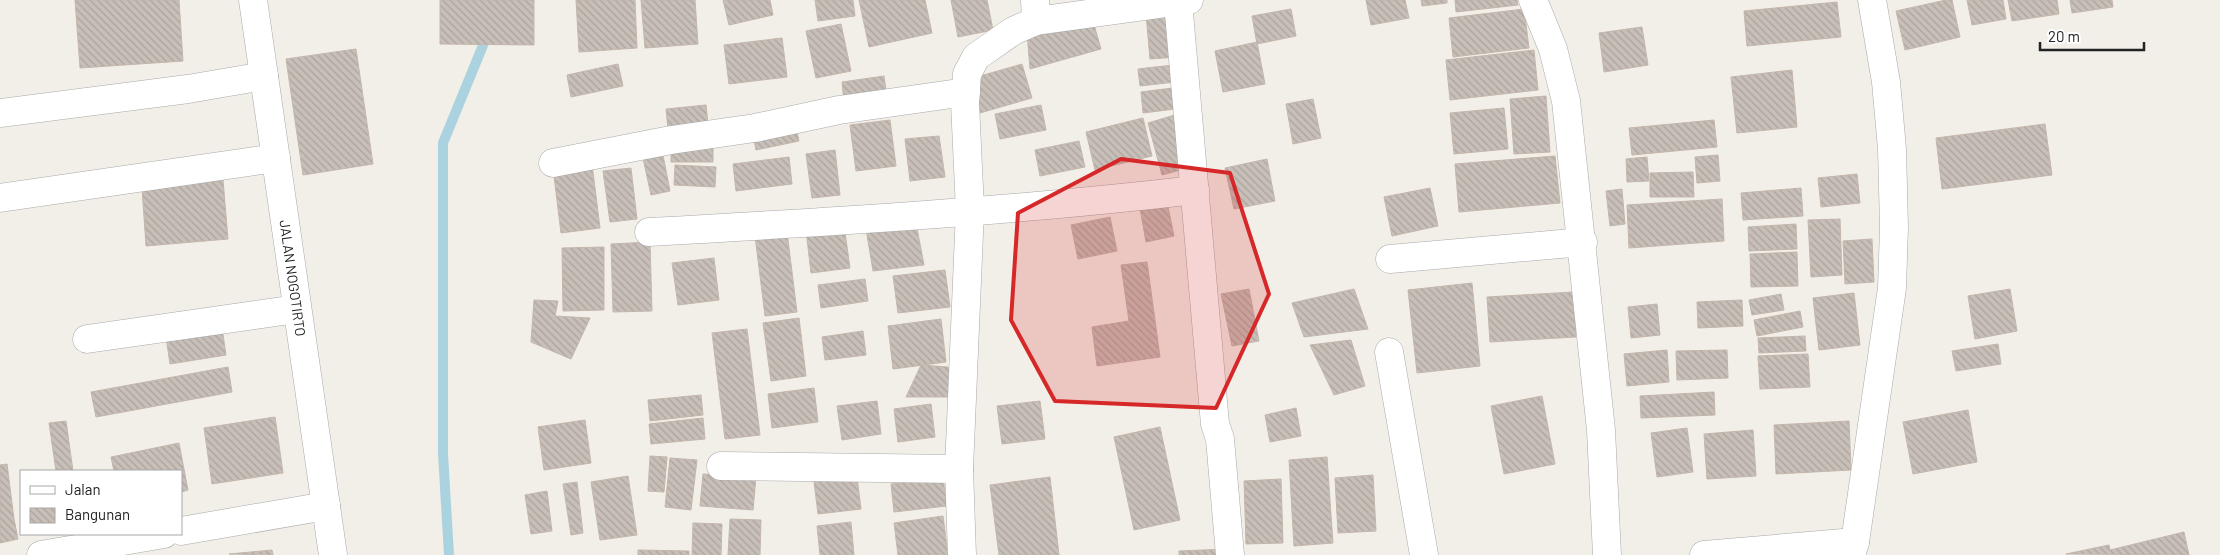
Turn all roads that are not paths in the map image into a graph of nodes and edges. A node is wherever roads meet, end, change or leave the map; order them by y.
1 (253, 0) edge
2 (1533, 0) edge
3 (1872, 0) edge
4 (1184, 1) edge
5 (1035, 11) edge
6 (264, 76) junction
7 (966, 92) junction
8 (0, 113) edge
9 (276, 158) junction
10 (553, 163) dead end
11 (1195, 190) junction
12 (0, 198) edge
13 (970, 210) junction
14 (649, 232) dead end
15 (1582, 242) junction
16 (1390, 259) dead end
17 (297, 309) junction
18 (87, 339) dead end
19 (1389, 352) dead end
20 (721, 466) dead end
21 (959, 469) junction
22 (326, 506) junction
23 (182, 531) edge
24 (158, 535) edge
25 (1853, 549) edge
26 (41, 555) edge
27 (333, 555) edge
28 (962, 555) edge
29 (1230, 555) edge
30 (1424, 555) edge
31 (1607, 555) edge
32 (1704, 555) edge

1 - 6 street, JALAN NOGOTIRTO
2 - 15 street
3 - 25 street
4 - 5 street
4 - 11 street
5 - 7 street
6 - 8 street
6 - 9 street, JALAN NOGOTIRTO
7 - 10 street
7 - 13 street
9 - 12 street
9 - 17 street, JALAN NOGOTIRTO
11 - 13 street
11 - 29 street
13 - 14 street
13 - 21 street
15 - 16 street
15 - 31 street
17 - 18 street
17 - 22 street, JALAN NOGOTIRTO
19 - 30 street
20 - 21 street
21 - 28 street
22 - 23 street
22 - 27 street, JALAN NOGOTIRTO
24 - 26 street
25 - 32 street

